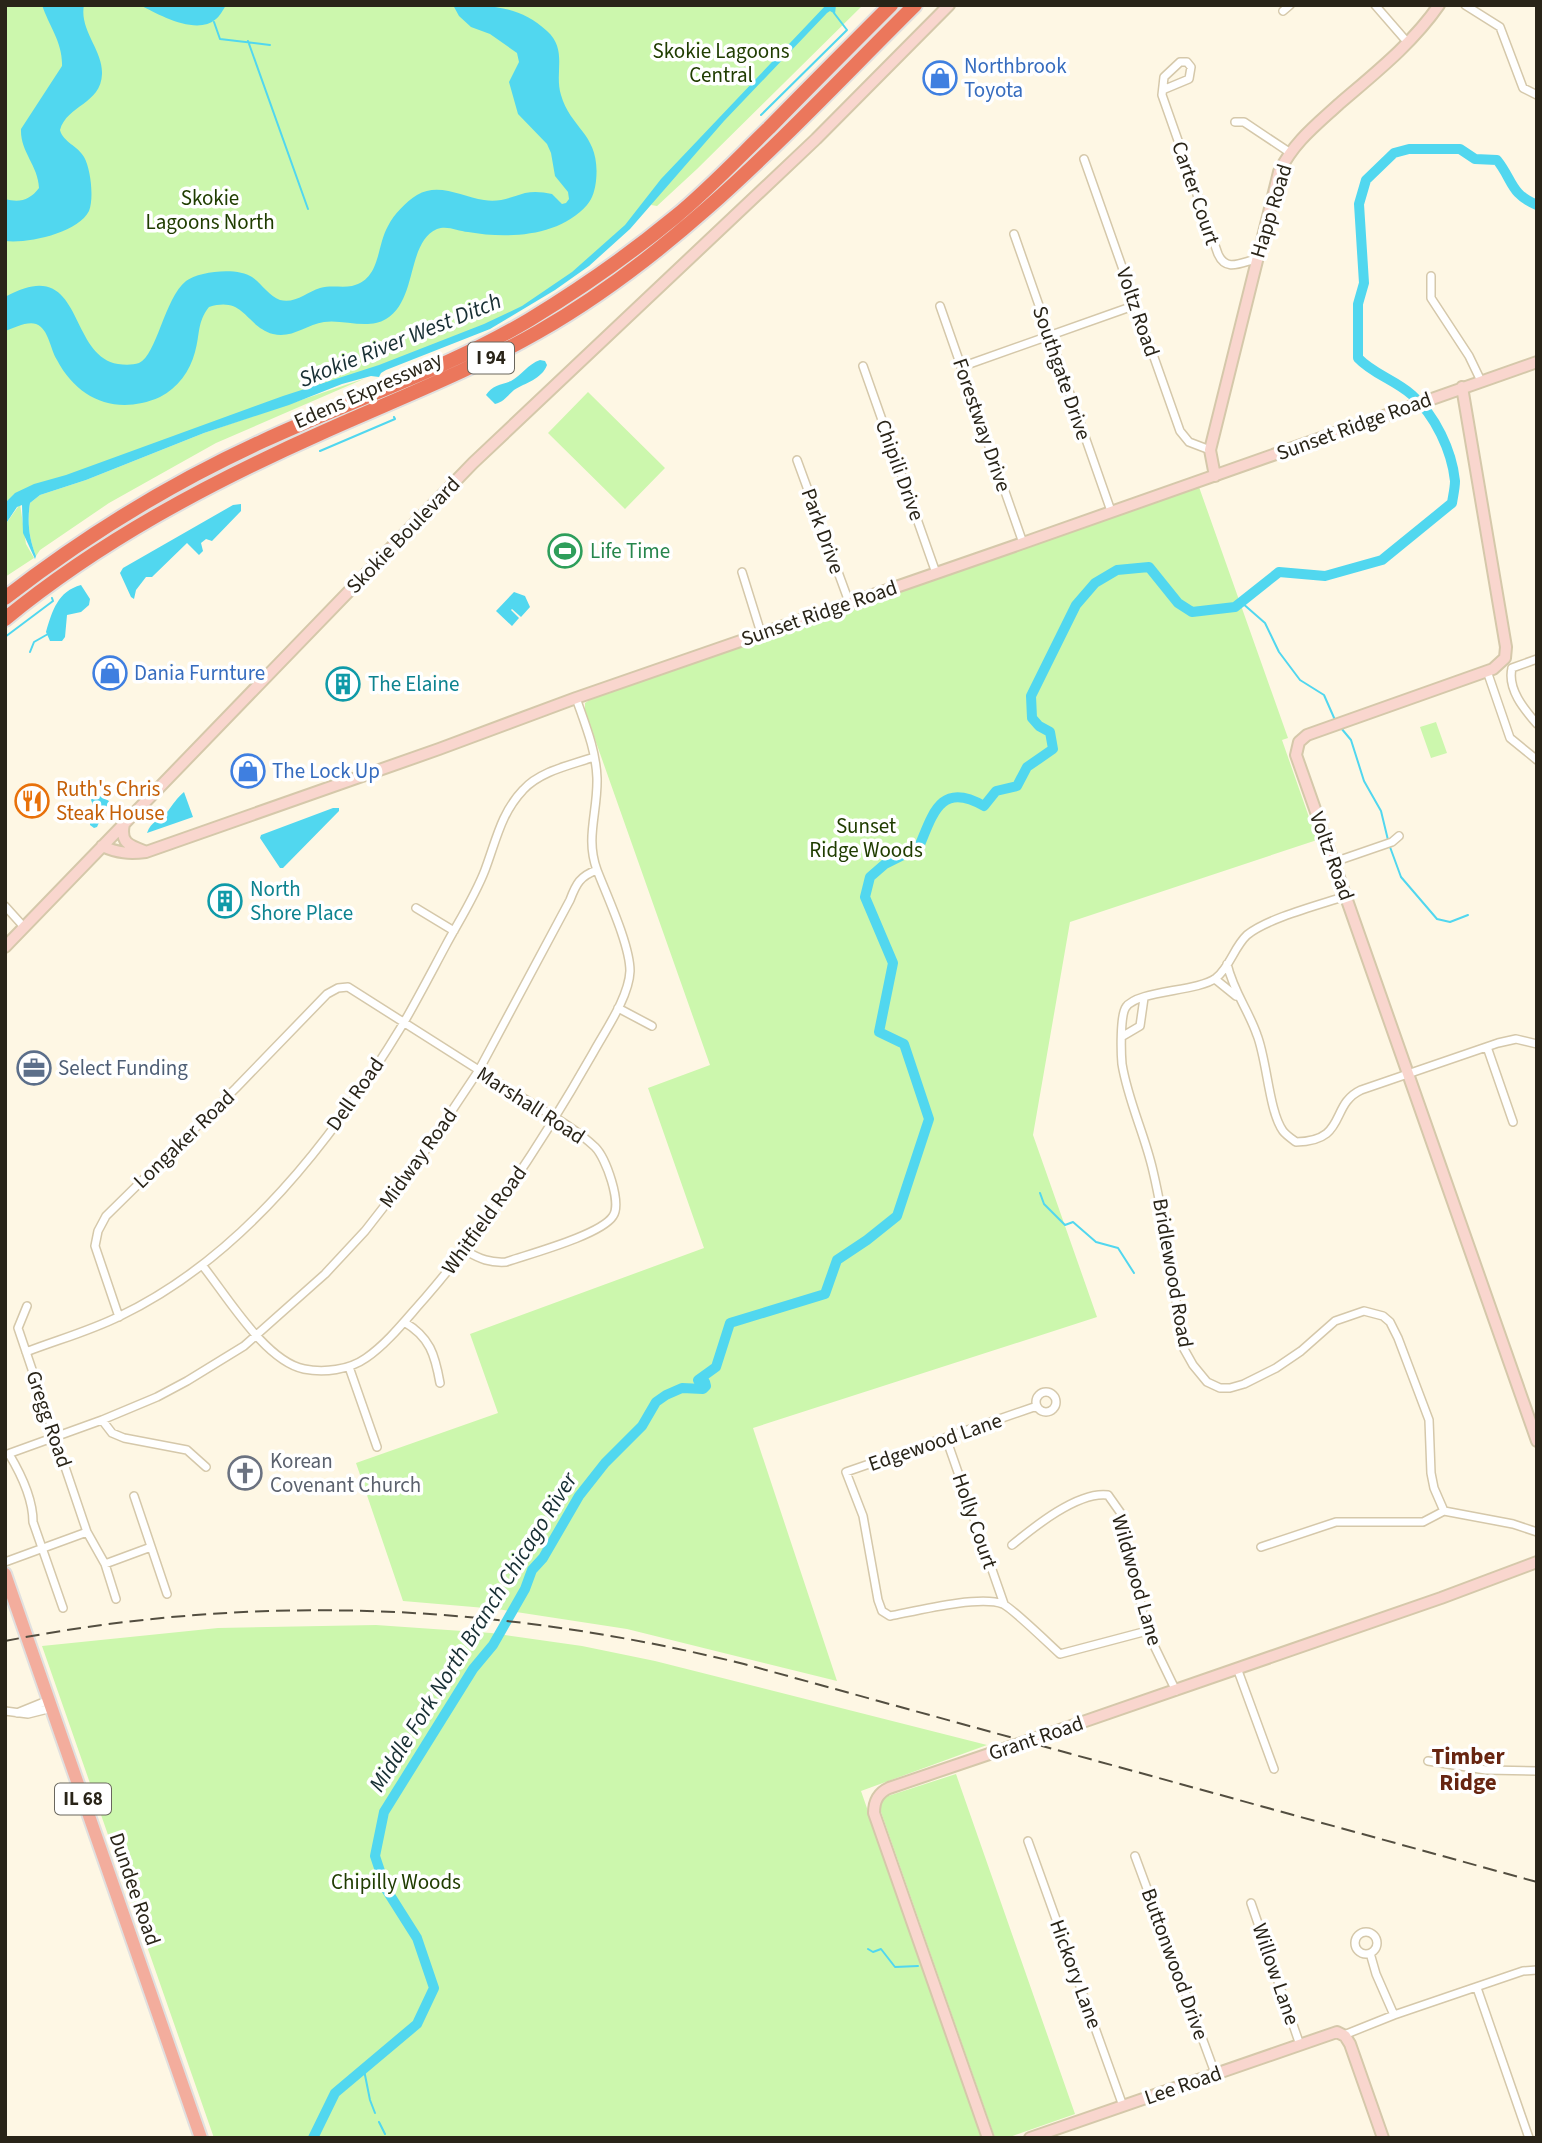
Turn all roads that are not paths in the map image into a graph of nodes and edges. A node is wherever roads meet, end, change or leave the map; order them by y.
1 (891, 5) edge
2 (915, 5) edge
3 (949, 5) edge
4 (1375, 5) edge
5 (1439, 5) edge
6 (1465, 5) edge
7 (1408, 43) junction
8 (1165, 89) dead end
9 (1537, 95) edge
10 (1235, 122) dead end
11 (1289, 152) junction
12 (1084, 159) dead end
13 (1014, 234) dead end
14 (1256, 259) junction
15 (1431, 276) dead end
16 (1136, 305) junction
17 (940, 306) dead end
18 (1050, 336) junction
19 (1537, 362) edge
20 (863, 366) dead end
21 (961, 367) junction
22 (1480, 381) junction
23 (1462, 387) junction
24 (1210, 450) junction
25 (797, 460) dead end
26 (1215, 476) junction
27 (1111, 512) junction
28 (1023, 543) junction
29 (742, 572) dead end
30 (936, 573) junction
31 (5, 598) edge
32 (849, 603) junction
33 (5, 619) edge
34 (761, 633) junction
35 (1537, 659) edge
36 (1508, 664) junction
37 (1487, 671) junction
38 (576, 698) junction
39 (1537, 724) edge
40 (594, 757) junction
41 (1537, 760) edge
42 (124, 823) junction
43 (1399, 836) dead end
44 (102, 846) junction
45 (146, 852) junction
46 (1334, 862) junction
47 (597, 870) junction
48 (1346, 896) junction
49 (5, 906) edge
50 (416, 908) dead end
51 (24, 927) junction
52 (454, 931) junction
53 (5, 947) edge
54 (1227, 964) junction
55 (1215, 979) junction
56 (338, 988) joint
57 (1237, 996) junction
58 (1144, 998) junction
59 (618, 1008) junction
60 (403, 1023) junction
61 (652, 1026) dead end
62 (1123, 1036) junction
63 (1537, 1044) edge
64 (1487, 1046) junction
65 (479, 1070) junction
66 (1409, 1074) junction
67 (555, 1119) junction
68 (1513, 1122) dead end
69 (466, 1251) junction
70 (202, 1265) junction
71 (27, 1306) dead end
72 (118, 1317) junction
73 (404, 1322) junction
74 (257, 1335) junction
75 (26, 1352) junction
76 (349, 1367) junction
77 (440, 1384) dead end
78 (1037, 1406) dead end
79 (102, 1420) junction
80 (55, 1437) junction
81 (946, 1438) junction
82 (1537, 1441) edge
83 (377, 1447) dead end
84 (7, 1454) edge
85 (206, 1467) dead end
86 (134, 1496) dead end
87 (1444, 1511) junction
88 (87, 1532) junction
89 (1537, 1532) edge
90 (1012, 1545) dead end
91 (151, 1547) junction
92 (1261, 1547) dead end
93 (41, 1548) junction
94 (5, 1562) edge
95 (1537, 1562) edge
96 (105, 1564) junction
97 (5, 1574) edge
98 (167, 1594) dead end
99 (117, 1599) dead end
100 (1004, 1604) junction
101 (62, 1608) dead end
102 (1147, 1630) junction
103 (1237, 1668) junction
104 (1176, 1691) junction
105 (50, 1704) junction
106 (5, 1711) edge
107 (1428, 1761) dead end
108 (1274, 1769) dead end
109 (1537, 1771) edge
110 (1028, 1841) dead end
111 (1135, 1856) dead end
112 (1251, 1903) dead end
113 (1370, 1953) dead end
114 (1537, 1970) edge
115 (1477, 1988) junction
116 (1394, 2015) junction
117 (1340, 2034) junction
118 (1300, 2045) junction
119 (1214, 2073) junction
120 (1124, 2106) junction
121 (201, 2138) edge
122 (988, 2138) edge
123 (1030, 2138) edge
124 (1384, 2138) edge
125 (1529, 2138) edge

1 - 31 highway, Edens Expressway / I 94
2 - 33 highway, Edens Expressway / I 94
3 - 42 street, Skokie Boulevard
4 - 7 street
5 - 7 street, Happ Road
6 - 9 street
7 - 11 street, Happ Road
8 - 14 street, Carter Court
10 - 11 street
11 - 14 street, Happ Road
12 - 16 street, Voltz Road
13 - 18 street, Southgate Drive
14 - 24 street, Happ Road
15 - 22 street
16 - 18 street
16 - 24 street, Voltz Road
17 - 21 street, Forestway Drive
18 - 21 street
18 - 27 street, Southgate Drive
19 - 22 street, Sunset Ridge Road
20 - 30 street, Chipili Drive
21 - 28 street, Forestway Drive
22 - 23 street, Sunset Ridge Road
23 - 26 street, Sunset Ridge Road
23 - 36 street
24 - 26 street, Happ Road
25 - 32 street, Park Drive
26 - 27 street, Sunset Ridge Road
27 - 28 street, Sunset Ridge Road
28 - 30 street, Sunset Ridge Road
29 - 34 street
30 - 32 street, Sunset Ridge Road
32 - 34 street, Sunset Ridge Road
34 - 38 street, Sunset Ridge Road
35 - 36 street
36 - 37 street, Voltz Road
36 - 39 street
37 - 41 street
37 - 46 street, Voltz Road
38 - 40 street
38 - 45 street, Sunset Ridge Road
40 - 47 street
40 - 52 street, Dell Road
42 - 44 street, Skokie Boulevard
42 - 45 street
43 - 46 street
44 - 45 street, Sunset Ridge Road
44 - 51 street, Skokie Boulevard
46 - 48 street, Voltz Road
47 - 59 street, Whitfield Road
47 - 65 street, Midway Road
48 - 54 street
48 - 66 street, Voltz Road
49 - 51 street
50 - 52 street
51 - 53 street, Skokie Boulevard
52 - 60 street, Dell Road
54 - 55 street
54 - 57 street
55 - 57 street
55 - 58 street
56 - 60 street, Marshall Road
56 - 72 street, Longaker Road
57 - 66 street
58 - 62 street
58 - 62 street, Bridlewood Road
59 - 61 street
59 - 67 street, Whitfield Road
60 - 65 street, Marshall Road
60 - 70 street, Dell Road
62 - 87 street, Bridlewood Road
63 - 64 street
64 - 66 street
64 - 68 street
65 - 67 street, Marshall Road
65 - 74 street, Midway Road
66 - 82 street, Voltz Road
67 - 69 street, Whitfield Road
67 - 69 street, Marshall Road
69 - 73 street, Whitfield Road
70 - 72 street, Dell Road
70 - 74 street, Whitfield Road
71 - 75 street, Gregg Road
72 - 75 street, Dell Road
73 - 76 street, Whitfield Road
73 - 77 street
74 - 76 street, Whitfield Road
74 - 79 street, Midway Road
75 - 80 street, Gregg Road
76 - 83 street
78 - 81 street, Edgewood Lane
79 - 80 street, Midway Road
79 - 85 street
80 - 84 street, Midway Road
80 - 88 street, Gregg Road
81 - 100 street, Holly Court
81 - 100 street, Edgewood Lane
84 - 93 street
86 - 91 street
87 - 89 street
87 - 92 street
88 - 93 street
88 - 96 street, Gregg Road
90 - 102 street, Wildwood Lane
91 - 96 street
91 - 98 street
93 - 94 street
93 - 101 street
95 - 103 street, Grant Road
96 - 99 street, Gregg Road
97 - 105 main road, Dundee Road / IL 68
100 - 102 street
102 - 104 street, Wildwood Lane
103 - 104 street, Grant Road
103 - 108 street
104 - 122 street, Grant Road, bridge
105 - 106 street
105 - 121 main road, Dundee Road / IL 68
107 - 109 street
110 - 120 street, Hickory Lane
111 - 119 street, Buttonwood Drive
112 - 118 street, Willow Lane
113 - 116 street
114 - 115 street, Lee Road
115 - 116 street, Lee Road
115 - 125 street
116 - 117 street, Lee Road
117 - 118 street, Lee Road
117 - 124 street
118 - 119 street, Lee Road
119 - 120 street, Lee Road
120 - 123 street, Lee Road

